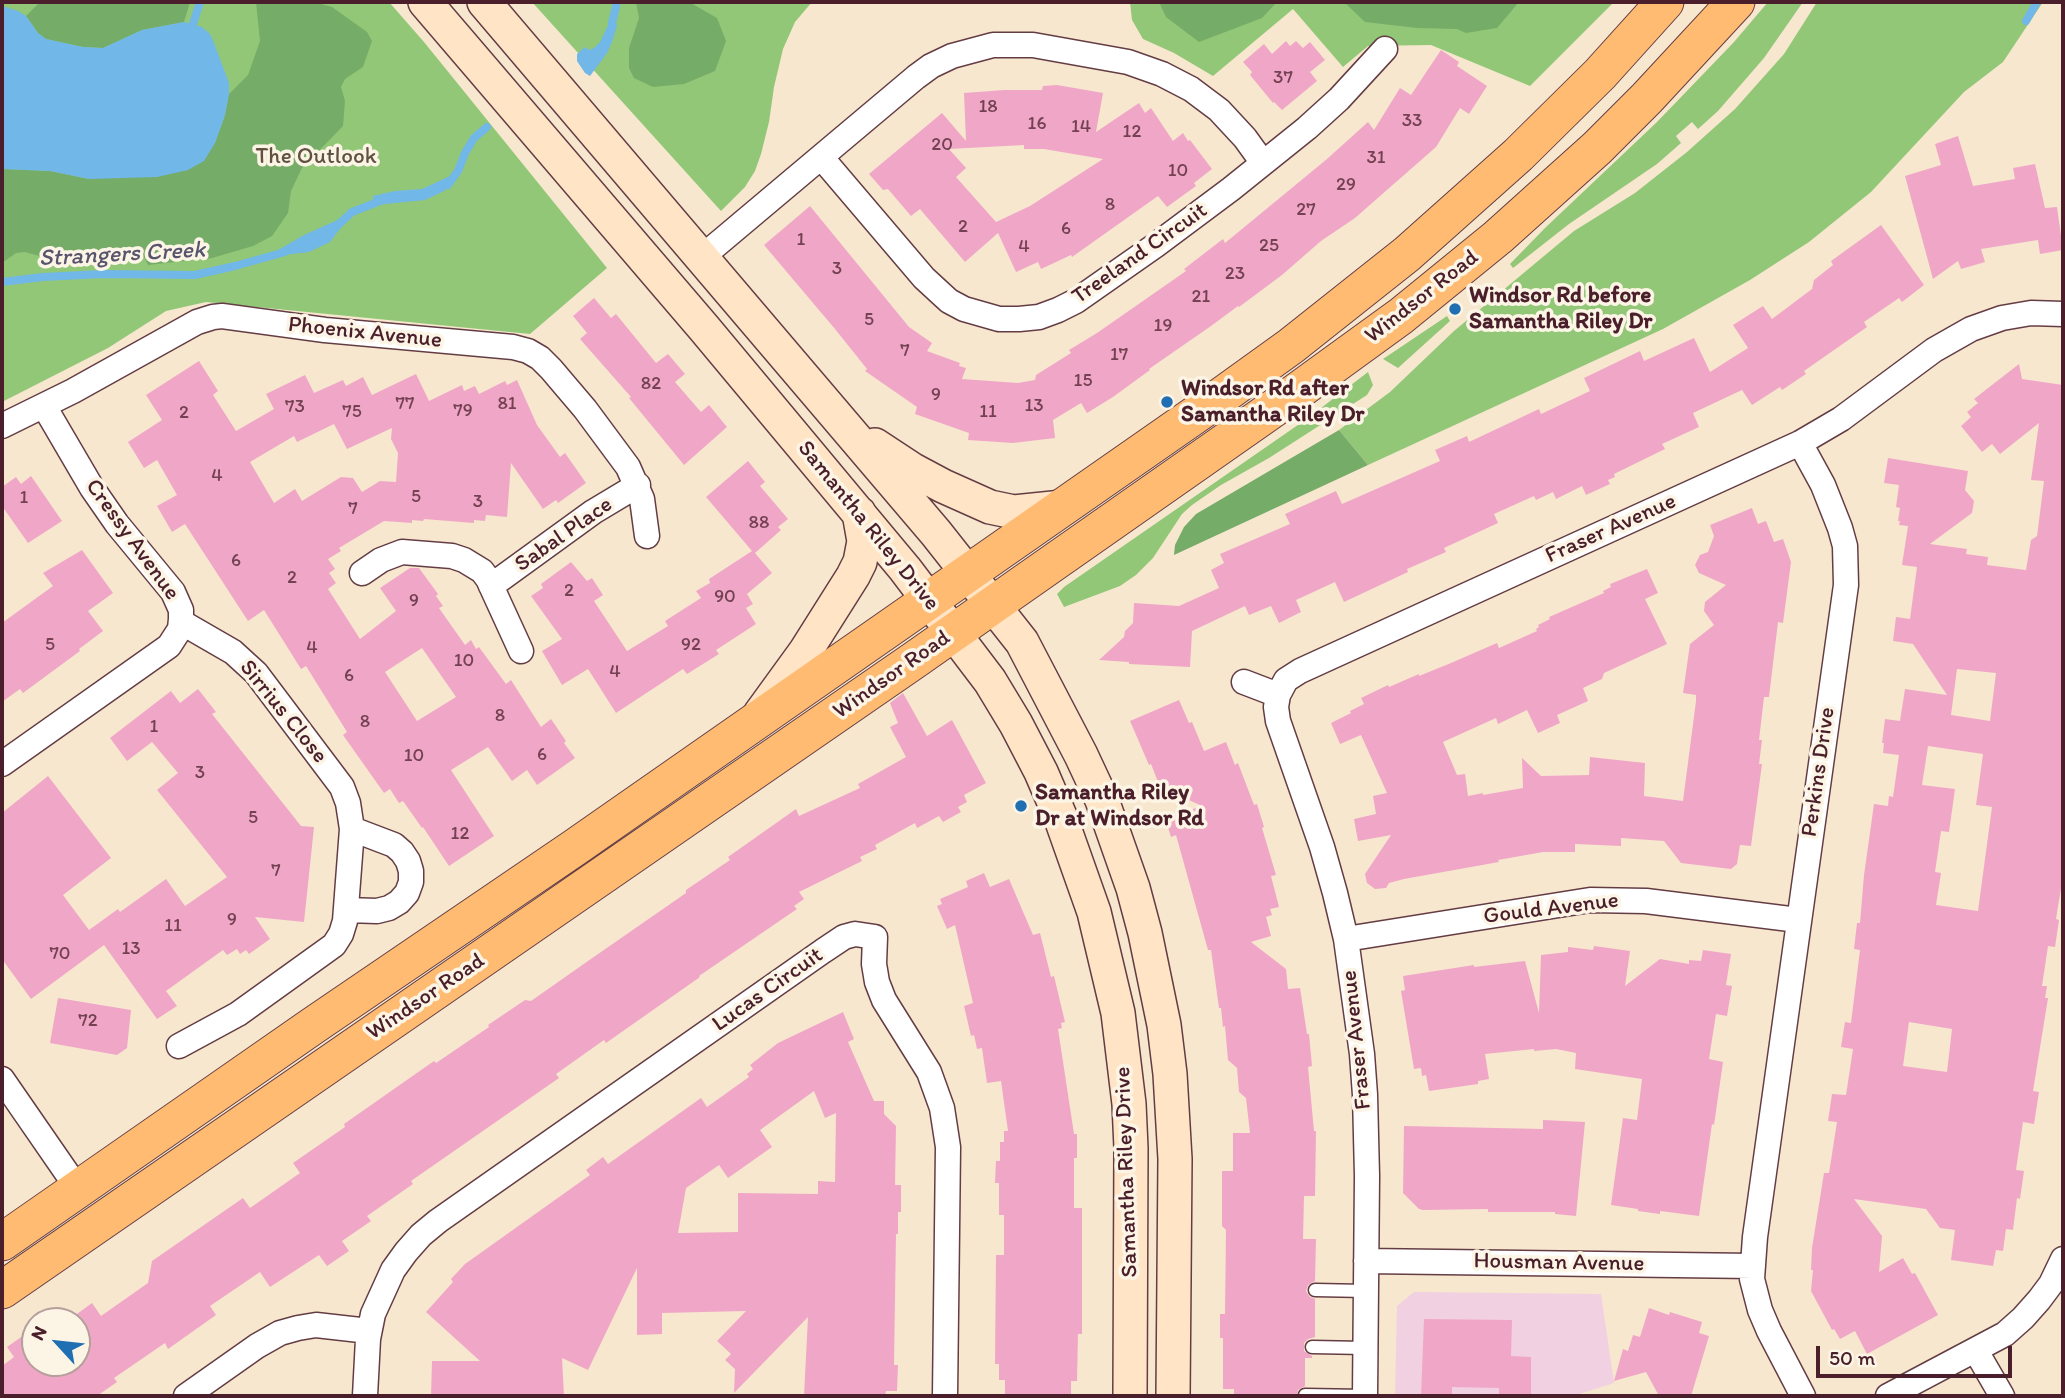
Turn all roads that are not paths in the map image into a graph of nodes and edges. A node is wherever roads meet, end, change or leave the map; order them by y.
1 (425, 2) edge
2 (484, 2) edge
3 (1665, 2) edge
4 (1736, 2) edge
5 (1385, 49) dead end
6 (821, 158) junction
7 (1263, 163) junction
8 (702, 257) junction
9 (2063, 314) edge
10 (44, 406) junction
11 (839, 419) junction
12 (2, 426) edge
13 (1800, 443) junction
14 (638, 485) junction
15 (1063, 507) junction
16 (859, 513) junction
17 (648, 536) dead end
18 (362, 573) dead end
19 (968, 573) junction
20 (491, 586) junction
21 (929, 600) junction
22 (993, 605) junction
23 (181, 622) junction
24 (954, 632) junction
25 (521, 650) dead end
26 (1244, 682) dead end
27 (1278, 695) junction
28 (755, 722) junction
29 (2, 764) edge
30 (352, 829) junction
31 (346, 909) junction
32 (1798, 920) junction
33 (1346, 939) junction
34 (179, 1046) dead end
35 (2, 1079) edge
36 (78, 1189) junction
37 (2, 1242) edge
38 (2063, 1258) edge
39 (1366, 1261) junction
40 (1753, 1266) junction
41 (2, 1290) edge
42 (1315, 1290) dead end
43 (1366, 1291) junction
44 (369, 1331) junction
45 (1312, 1347) dead end
46 (1365, 1348) junction
47 (1976, 1350) junction
48 (1305, 1395) edge
49 (186, 1396) edge
50 (365, 1396) edge
51 (945, 1396) edge
52 (1130, 1396) edge
53 (1173, 1396) edge
54 (1365, 1396) edge
55 (1803, 1396) edge
56 (1888, 1396) edge
57 (2002, 1396) edge

1 - 16 main road, Samantha Riley Drive
2 - 8 main road, Samantha Riley Drive
3 - 15 main road, Windsor Road
4 - 22 main road, Windsor Road
5 - 7 street, Treeland Circuit
6 - 7 street
6 - 7 street, Treeland Circuit
6 - 8 street
8 - 11 main road, Samantha Riley Drive
9 - 13 street
10 - 12 street, Phoenix Avenue
10 - 14 street, Phoenix Avenue
10 - 23 street, Cressy Avenue
11 - 15 main road
11 - 19 main road, Samantha Riley Drive
13 - 27 street, Fraser Avenue
13 - 32 street, Perkins Drive
14 - 17 street, Phoenix Avenue
14 - 20 street, Sabal Place
15 - 19 main road, Windsor Road
16 - 21 main road, Samantha Riley Drive
16 - 28 main road
18 - 20 street, Sabal Place
19 - 21 main road, Windsor Road
19 - 22 main road, Samantha Riley Drive
20 - 25 street, Sabal Place
21 - 24 main road, Samantha Riley Drive
21 - 28 main road, Windsor Road
22 - 24 main road, Windsor Road
22 - 53 main road, Samantha Riley Drive
23 - 29 street, Cressy Avenue
23 - 30 street, Sirrius Close
24 - 41 main road, Windsor Road
24 - 52 main road, Samantha Riley Drive
26 - 27 street
27 - 33 street, Fraser Avenue
28 - 36 main road, Windsor Road
30 - 31 street, Sirrius Close
30 - 31 street
31 - 34 street, Sirrius Close
32 - 33 street, Gould Avenue
32 - 40 street, Perkins Drive
33 - 39 street, Fraser Avenue
35 - 36 street
36 - 37 main road, Windsor Road
38 - 47 street
39 - 40 street, Housman Avenue
39 - 43 street, Fraser Avenue
40 - 55 street, Perkins Drive
42 - 43 lane
43 - 46 street, Fraser Avenue
44 - 49 street
44 - 50 street, Lucas Circuit
44 - 51 street, Lucas Circuit
45 - 46 lane
46 - 54 street, Fraser Avenue
47 - 56 street
47 - 57 street
48 - 54 lane

